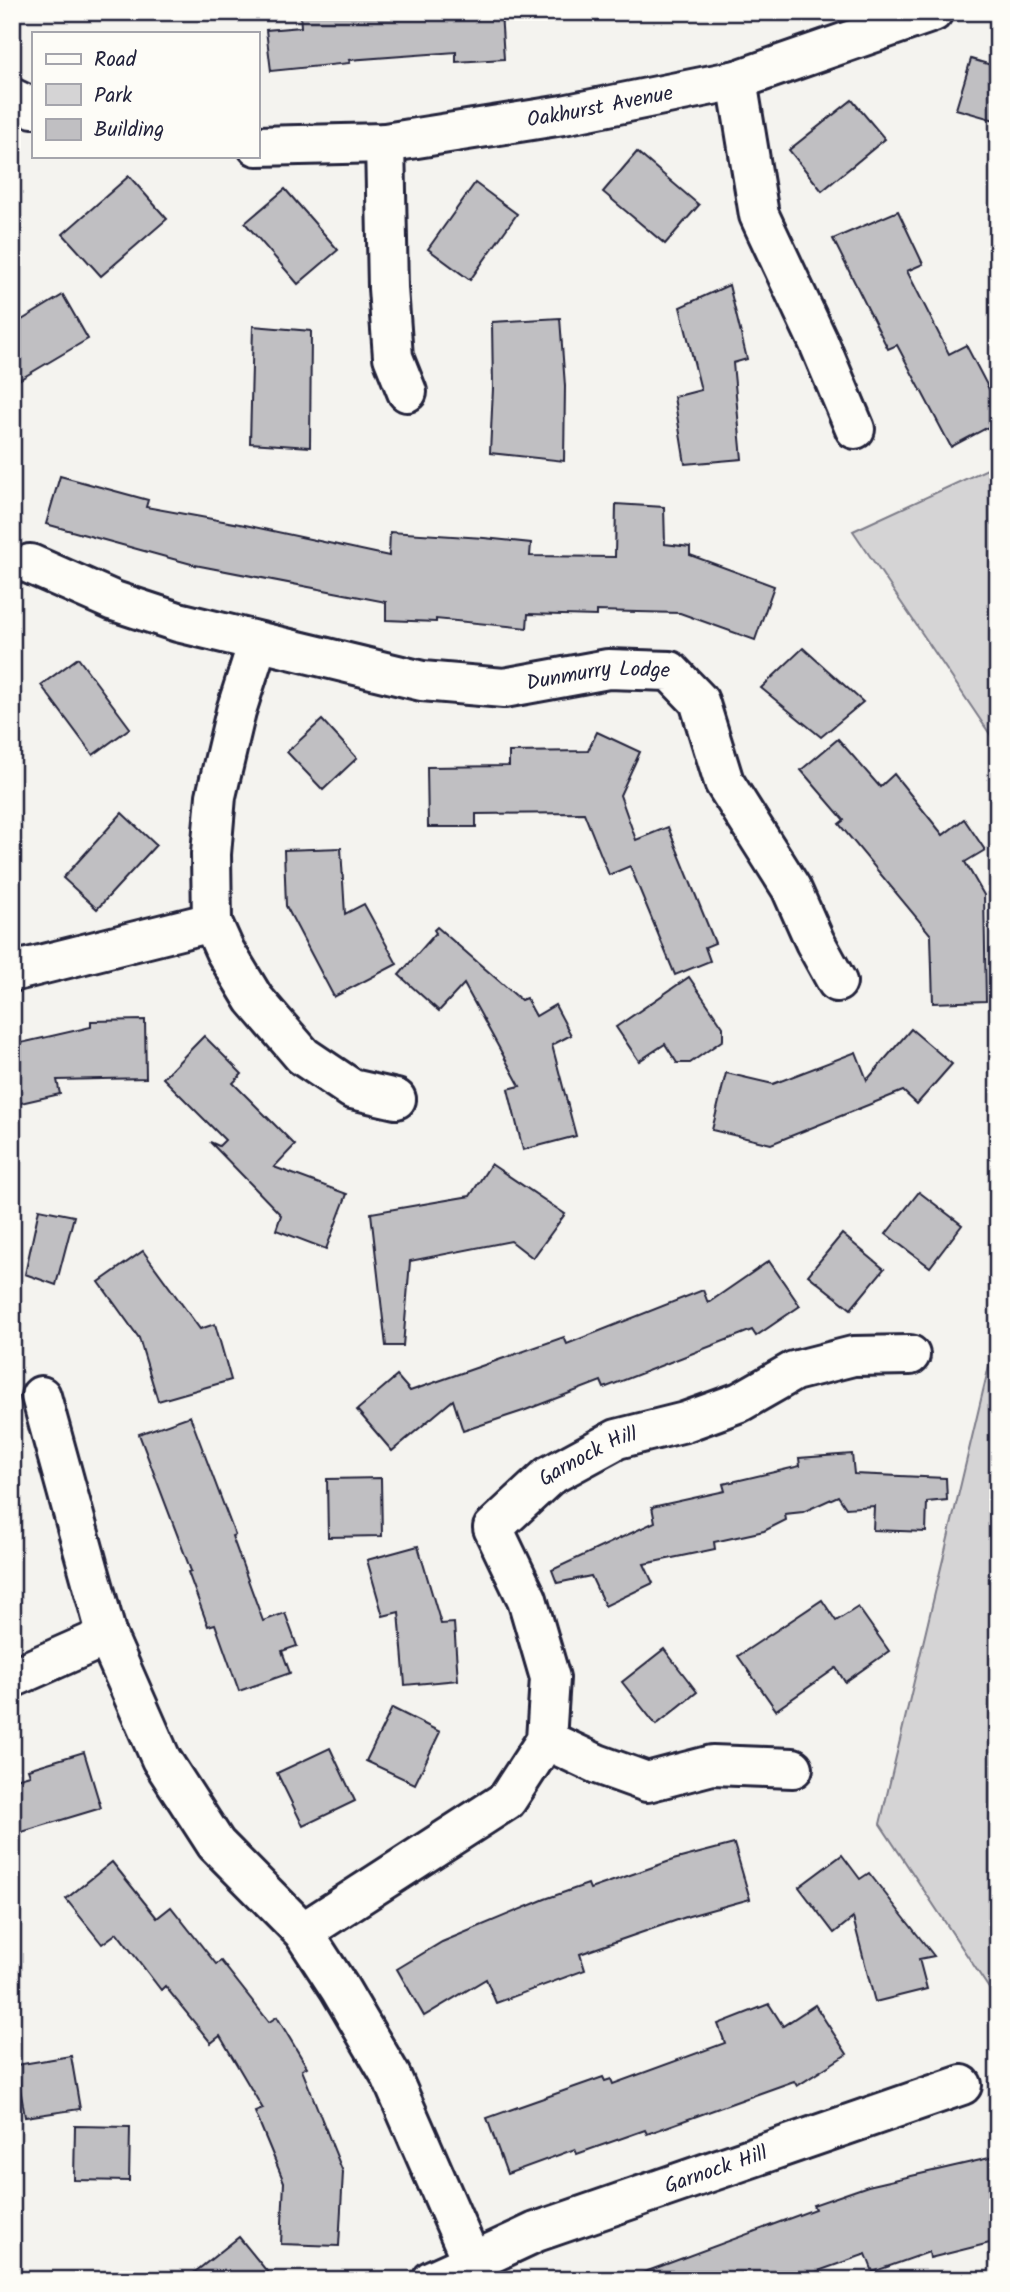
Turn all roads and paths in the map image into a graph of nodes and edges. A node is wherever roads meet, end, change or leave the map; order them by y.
1 (933, 12) edge
2 (737, 80) junction
3 (12, 98) edge
4 (32, 108) edge
5 (385, 143) junction
6 (259, 146) edge
7 (407, 392) dead end
8 (855, 429) dead end
9 (30, 564) dead end
10 (258, 642) junction
11 (212, 922) junction
12 (12, 972) edge
13 (837, 982) dead end
14 (396, 1099) dead end
15 (910, 1355) dead end
16 (41, 1396) dead end
17 (107, 1636) junction
18 (12, 1678) edge
19 (546, 1740) junction
20 (793, 1768) dead end
21 (303, 1932) junction
22 (962, 2085) dead end
23 (472, 2262) junction
24 (432, 2280) edge

1 - 2 street, Oakhurst Avenue
2 - 5 street, Oakhurst Avenue
2 - 8 street
3 - 4 street
5 - 6 street, Oakhurst Avenue
5 - 7 street
9 - 10 street, Dunmurry Lodge
10 - 11 street
10 - 13 street, Dunmurry Lodge
11 - 12 street
11 - 14 street
15 - 19 street, Garnock Hill
16 - 17 street
17 - 18 street
17 - 21 street
19 - 20 street
19 - 21 street, Garnock Hill
21 - 23 street
22 - 23 street, Garnock Hill
23 - 24 street, Garnock Hill

